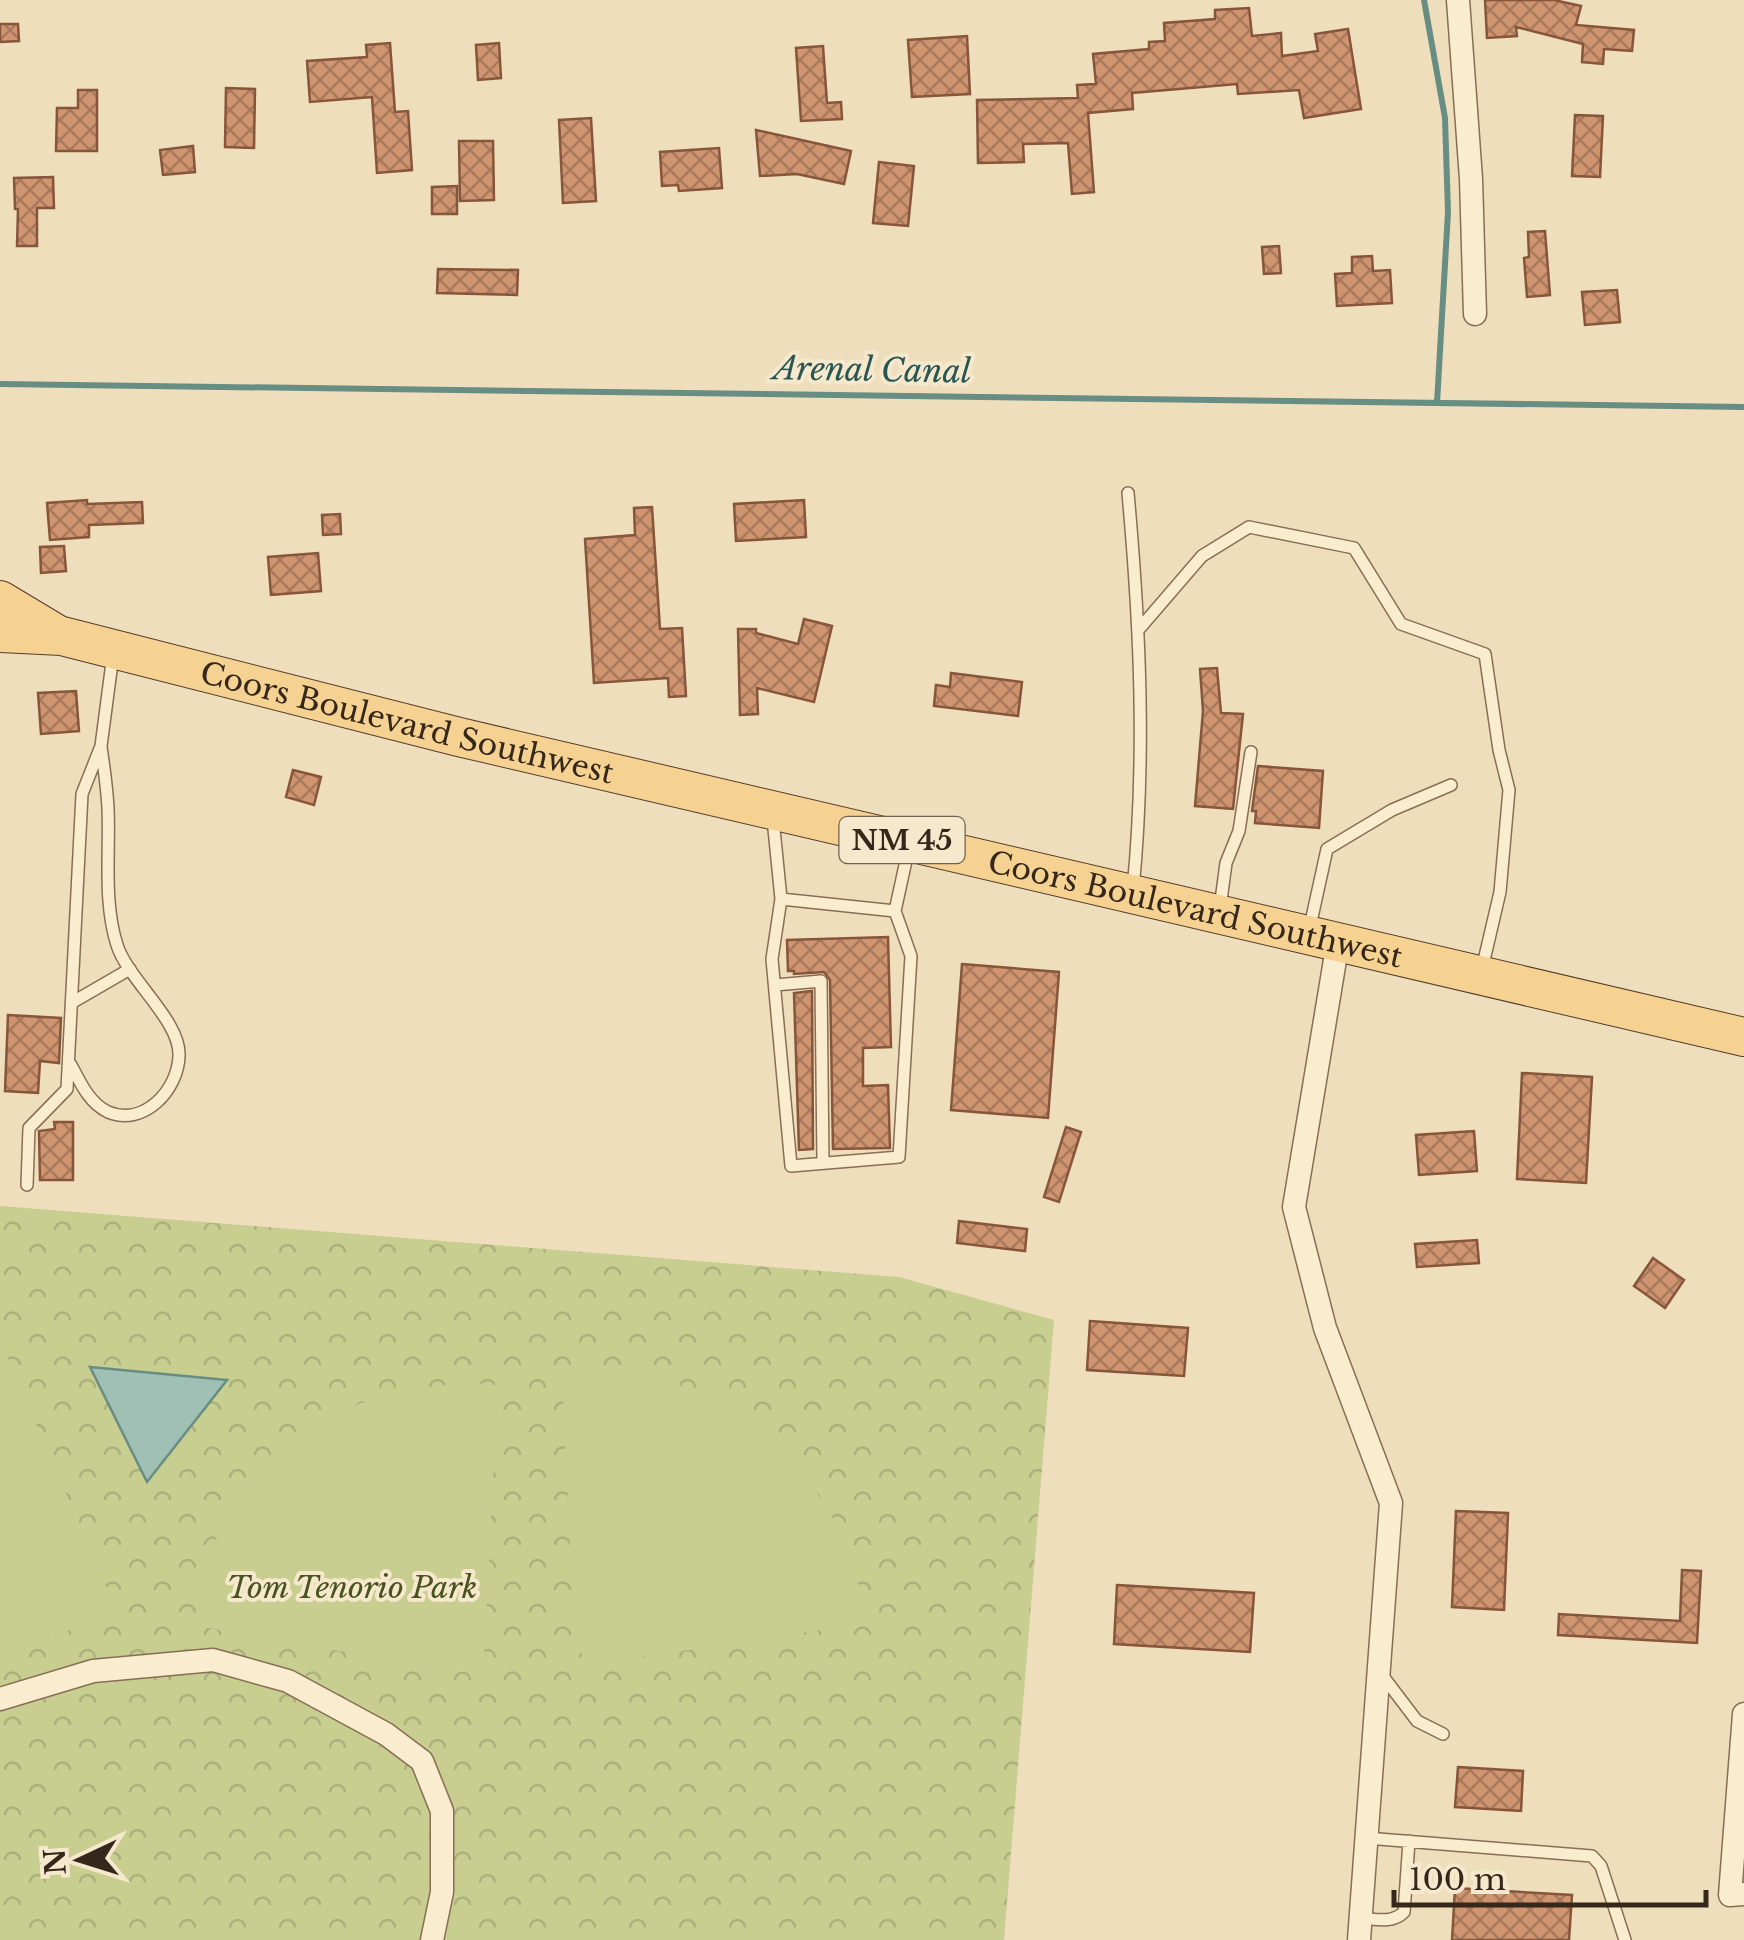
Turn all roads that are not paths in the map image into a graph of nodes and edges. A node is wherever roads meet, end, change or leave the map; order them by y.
1 (1458, 0) edge
2 (1475, 314) dead end
3 (1128, 493) dead end
4 (0, 600) edge
5 (1140, 628) junction
6 (0, 633) edge
7 (62, 636) junction
8 (114, 650) junction
9 (101, 746) junction
10 (1251, 752) dead end
11 (1451, 785) dead end
12 (772, 810) junction
13 (910, 842) junction
14 (1132, 893) junction
15 (781, 900) junction
16 (896, 911) junction
17 (1220, 913) junction
18 (1323, 938) junction
19 (130, 969) junction
20 (1481, 976) junction
21 (775, 986) junction
22 (73, 1002) junction
23 (1744, 1037) edge
24 (69, 1061) junction
25 (823, 1163) junction
26 (27, 1185) dead end
27 (1378, 1670) junction
28 (0, 1699) edge
29 (1744, 1714) edge
30 (1443, 1734) dead end
31 (1366, 1838) junction
32 (1410, 1841) junction
33 (1737, 1894) edge
34 (1359, 1929) edge
35 (432, 1940) edge
36 (1625, 1940) edge

1 - 2 street
3 - 5 lane
4 - 7 main road, Coors Boulevard Southwest / NM 45
5 - 14 lane
5 - 20 lane
6 - 7 main road, Coors Boulevard Southwest / NM 45
7 - 8 main road, Coors Boulevard Southwest / NM 45
8 - 9 lane
8 - 12 main road, Coors Boulevard Southwest / NM 45
9 - 19 lane
9 - 22 lane
10 - 17 lane
11 - 18 lane
12 - 13 main road, Coors Boulevard Southwest / NM 45
12 - 15 lane
13 - 14 main road, Coors Boulevard Southwest / NM 45
13 - 16 lane
14 - 17 main road, Coors Boulevard Southwest / NM 45
15 - 16 lane
15 - 21 lane
16 - 25 lane
17 - 18 main road, Coors Boulevard Southwest / NM 45
18 - 20 main road, Coors Boulevard Southwest / NM 45
18 - 27 street
19 - 22 lane
19 - 24 lane
20 - 23 main road, Coors Boulevard Southwest / NM 45
21 - 25 lane
21 - 25 lane
22 - 24 lane
24 - 26 lane
27 - 30 lane
27 - 31 street
28 - 35 street
29 - 33 street
31 - 32 lane
31 - 34 street
32 - 34 lane
32 - 36 lane

